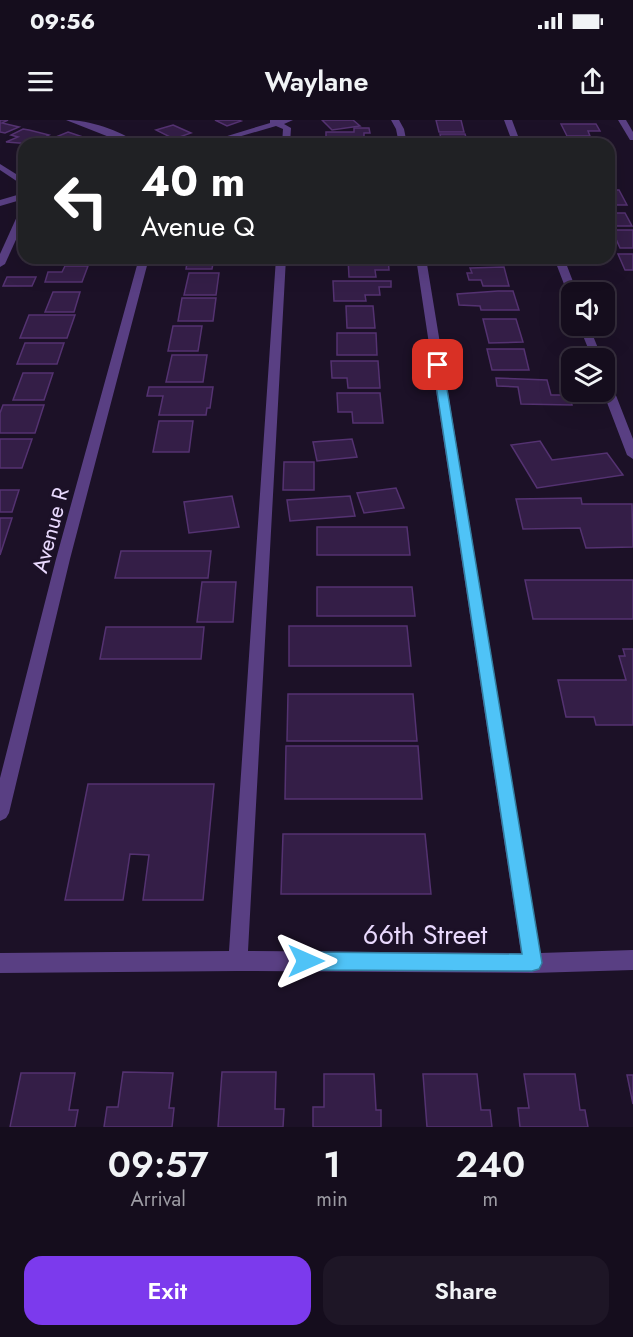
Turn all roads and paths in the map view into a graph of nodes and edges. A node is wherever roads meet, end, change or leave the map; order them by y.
1 (70, 120) edge
2 (267, 120) edge
3 (289, 120) edge
4 (395, 120) edge
5 (508, 120) edge
6 (622, 120) edge
7 (278, 123) junction
8 (630, 129) edge
9 (120, 138) edge
10 (226, 138) edge
11 (286, 138) edge
12 (402, 138) edge
13 (515, 138) edge
14 (633, 138) edge
15 (0, 166) edge
16 (18, 179) edge
17 (18, 198) edge
18 (0, 203) edge
19 (18, 225) edge
20 (0, 264) edge
21 (142, 264) edge
22 (280, 264) edge
23 (422, 264) edge
24 (561, 264) edge
25 (568, 282) edge
26 (613, 402) edge
27 (633, 455) edge
28 (0, 813) edge
29 (633, 960) edge
30 (238, 961) junction
31 (0, 963) edge
32 (532, 963) junction

1 - 9 street
2 - 7 street
3 - 7 street
4 - 12 street
5 - 13 street
6 - 8 street
7 - 10 street
7 - 11 street
8 - 14 street
15 - 16 street
17 - 18 street
19 - 20 street
21 - 28 street, Avenue R
22 - 30 street
23 - 32 street
24 - 25 street
26 - 27 street
29 - 32 street, 66th Street
30 - 31 street, 66th Street
30 - 32 street, 66th Street

